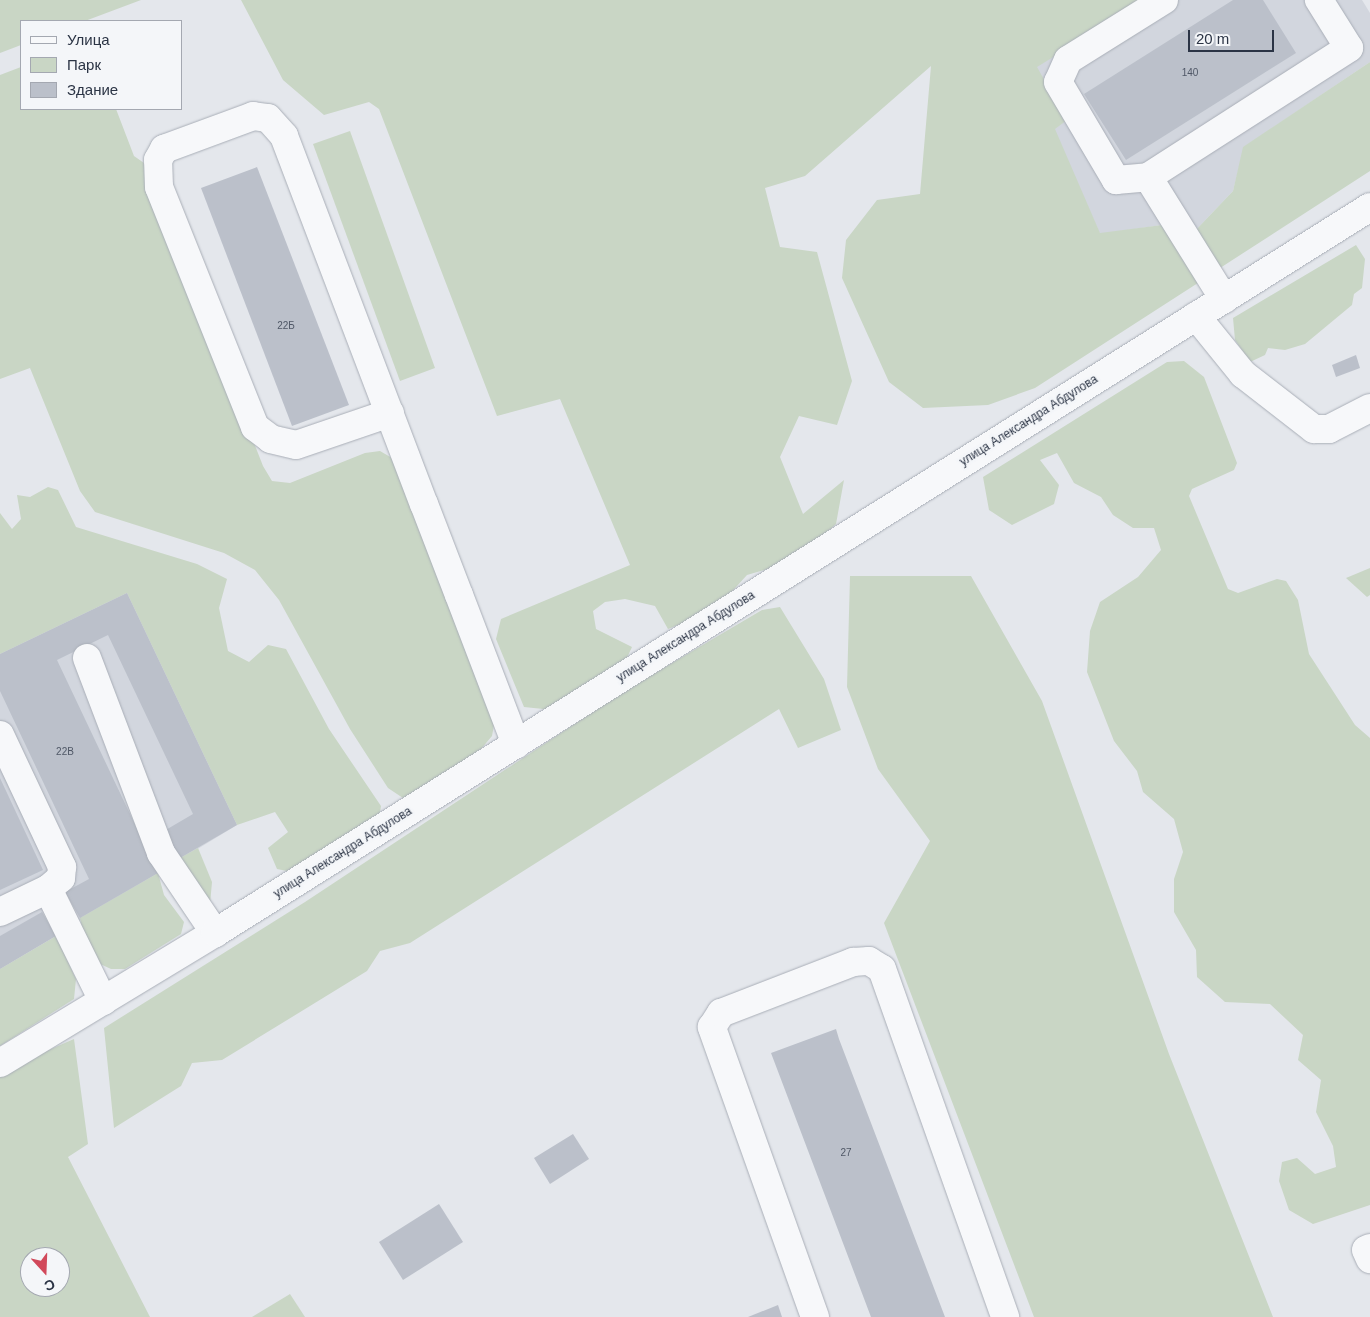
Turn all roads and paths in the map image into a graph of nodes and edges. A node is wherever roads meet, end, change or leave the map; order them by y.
1 (1164, 0) edge
2 (1319, 0) edge
3 (1148, 177) junction
4 (1370, 207) edge
5 (1224, 298) junction
6 (1196, 316) junction
7 (1370, 408) edge
8 (390, 414) junction
9 (87, 658) dead end
10 (0, 735) edge
11 (516, 744) junction
12 (48, 889) junction
13 (0, 912) edge
14 (216, 933) junction
15 (103, 1001) junction
16 (0, 1063) edge
17 (1370, 1248) edge
18 (1370, 1259) edge
19 (816, 1317) edge
20 (1004, 1317) edge

1 - 3 street
2 - 3 street
3 - 5 street
4 - 5 street, улица Александра Абдулова
5 - 6 street, улица Александра Абдулова
6 - 7 street
6 - 11 street, улица Александра Абдулова
8 - 8 street
8 - 11 street
9 - 14 street
10 - 12 street
11 - 14 street, улица Александра Абдулова
12 - 13 street
12 - 15 street
14 - 15 street, улица Александра Абдулова
15 - 16 street, улица Александра Абдулова
17 - 18 street
19 - 20 street

